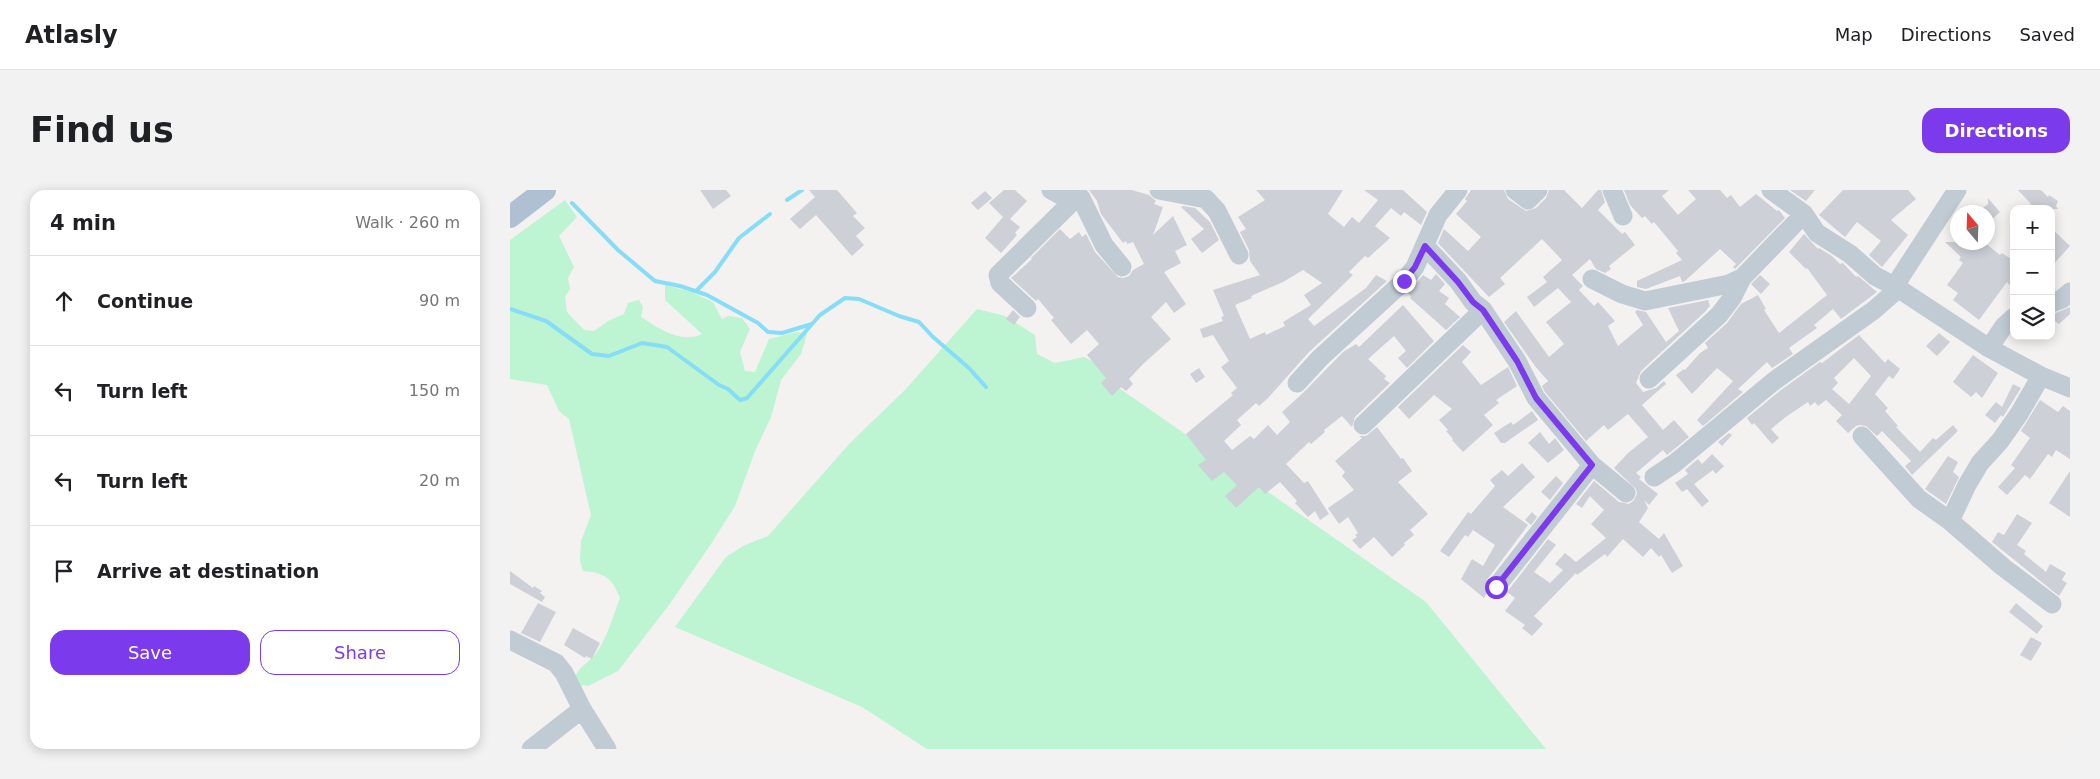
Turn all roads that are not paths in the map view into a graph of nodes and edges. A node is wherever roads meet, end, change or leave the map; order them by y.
1 (545, 190) edge
2 (1051, 190) edge
3 (1159, 190) edge
4 (1458, 190) edge
5 (1515, 190) edge
6 (1538, 190) edge
7 (1612, 190) edge
8 (1771, 190) edge
9 (1957, 190) edge
10 (1075, 193) edge
11 (1804, 214) junction
12 (1623, 216) dead end
13 (510, 217) edge
14 (1425, 246) junction
15 (1239, 255) dead end
16 (1122, 267) dead end
17 (1742, 278) junction
18 (1592, 279) dead end
19 (1896, 287) junction
20 (2070, 292) edge
21 (2055, 302) edge
22 (1027, 308) dead end
23 (1483, 310) junction
24 (2010, 321) edge
25 (1989, 348) junction
26 (2041, 376) junction
27 (1649, 379) dead end
28 (1297, 383) dead end
29 (2070, 388) edge
30 (1363, 425) dead end
31 (1862, 436) dead end
32 (1592, 465) junction
33 (1654, 477) dead end
34 (1626, 493) dead end
35 (1950, 521) junction
36 (1496, 587) dead end
37 (2052, 604) dead end
38 (510, 640) edge
39 (582, 709) junction
40 (532, 749) edge
41 (608, 749) edge

1 - 13 main road
2 - 10 street
3 - 15 street
4 - 14 street
5 - 6 street
7 - 12 street
8 - 11 street
9 - 19 street
10 - 16 street
10 - 22 street
11 - 17 street
11 - 19 street
14 - 23 street
14 - 28 street
17 - 18 street
17 - 27 street
19 - 25 street
19 - 33 street
20 - 21 street
23 - 30 street
23 - 32 street
24 - 25 street
25 - 26 street
26 - 29 street
26 - 35 street
31 - 35 street
32 - 34 street
32 - 36 street
35 - 37 street
38 - 39 street
39 - 40 street
39 - 41 street

